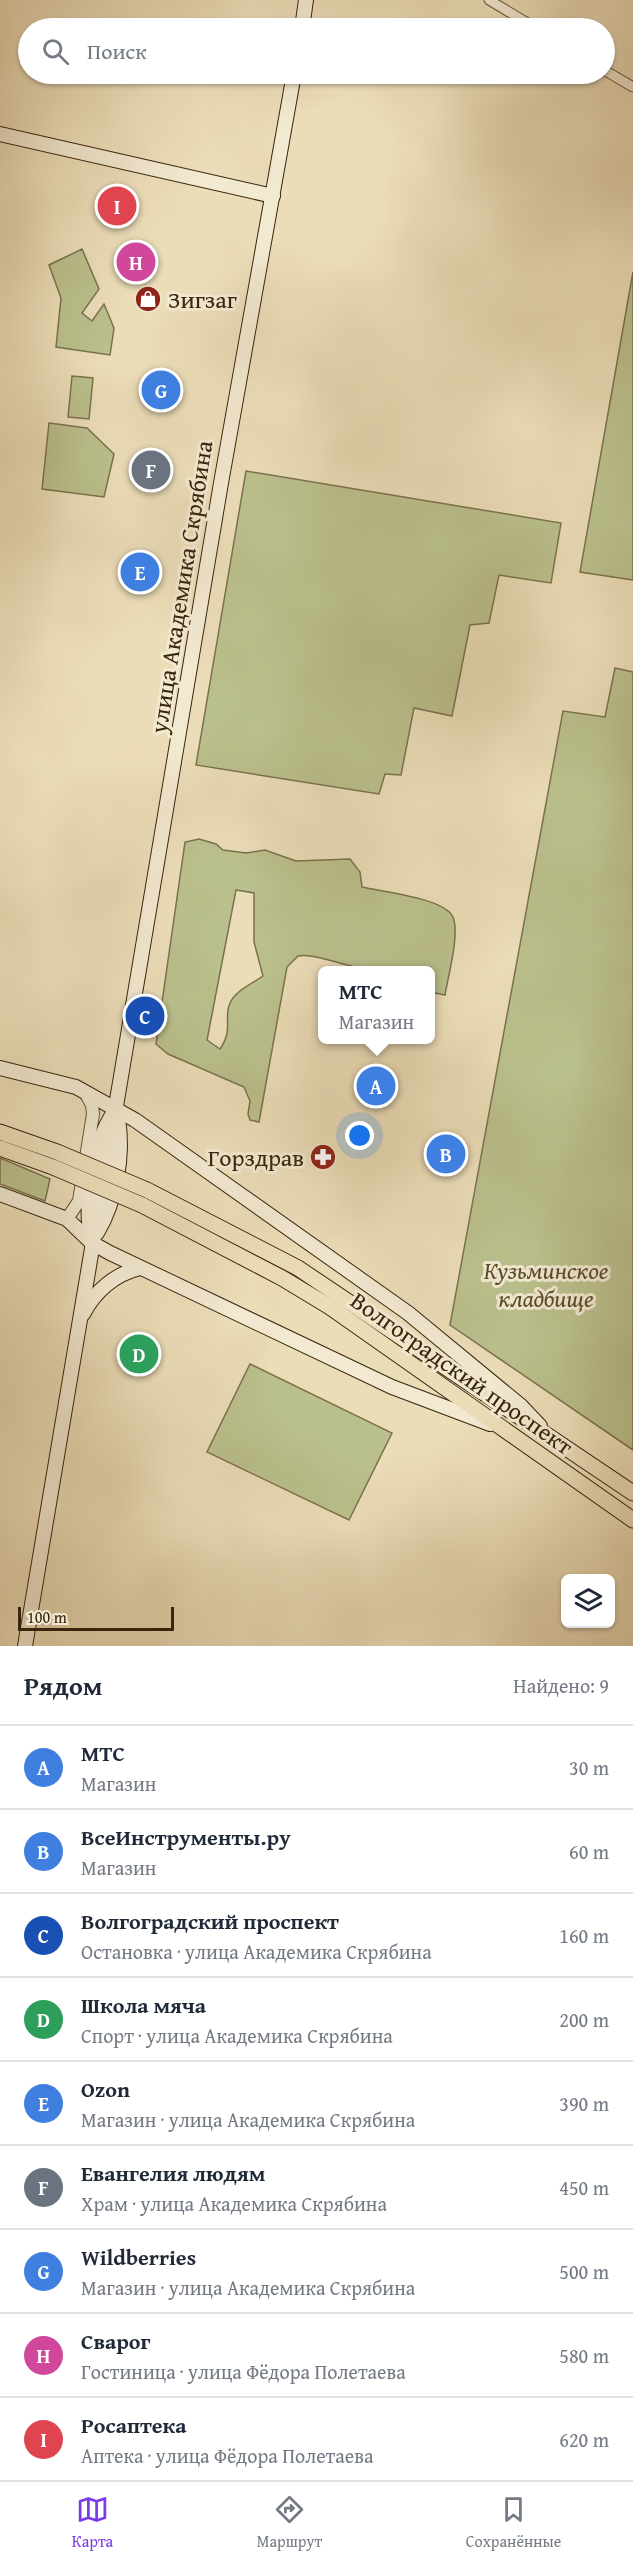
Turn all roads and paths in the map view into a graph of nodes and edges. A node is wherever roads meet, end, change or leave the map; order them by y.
1 (306, 0) edge
2 (489, 0) edge
3 (303, 18) edge
4 (519, 18) edge
5 (615, 76) edge
6 (292, 84) edge
7 (633, 87) edge
8 (0, 134) edge
9 (273, 196) junction
10 (0, 1068) edge
11 (85, 1092) junction
12 (116, 1109) junction
13 (0, 1132) edge
14 (0, 1148) edge
15 (55, 1160) junction
16 (0, 1194) edge
17 (67, 1219) junction
18 (92, 1243) junction
19 (140, 1268) junction
20 (80, 1319) junction
21 (498, 1427) junction
22 (552, 1439) junction
23 (633, 1492) edge
24 (633, 1520) edge
25 (25, 1646) edge

1 - 3 main road
2 - 4 street
5 - 7 street
6 - 9 main road, улица Академика Скрябина
8 - 9 main road
9 - 12 main road, улица Академика Скрябина
10 - 11 main road
11 - 12 main road
11 - 17 street
12 - 18 main road, улица Академика Скрябина
12 - 18 main road, улица Академика Скрябина
12 - 22 main road
13 - 15 main road, Волгоградский проспект
14 - 15 main road, Волгоградский проспект
15 - 21 main road, Волгоградский проспект, bridge
15 - 22 main road, Волгоградский проспект, bridge
16 - 17 main road
17 - 18 main road
18 - 19 main road
18 - 20 main road, улица Академика Скрябина
19 - 20 main road
19 - 21 main road
20 - 25 main road, улица Академика Скрябина
21 - 24 main road, Волгоградский проспект
22 - 23 main road, Волгоградский проспект

